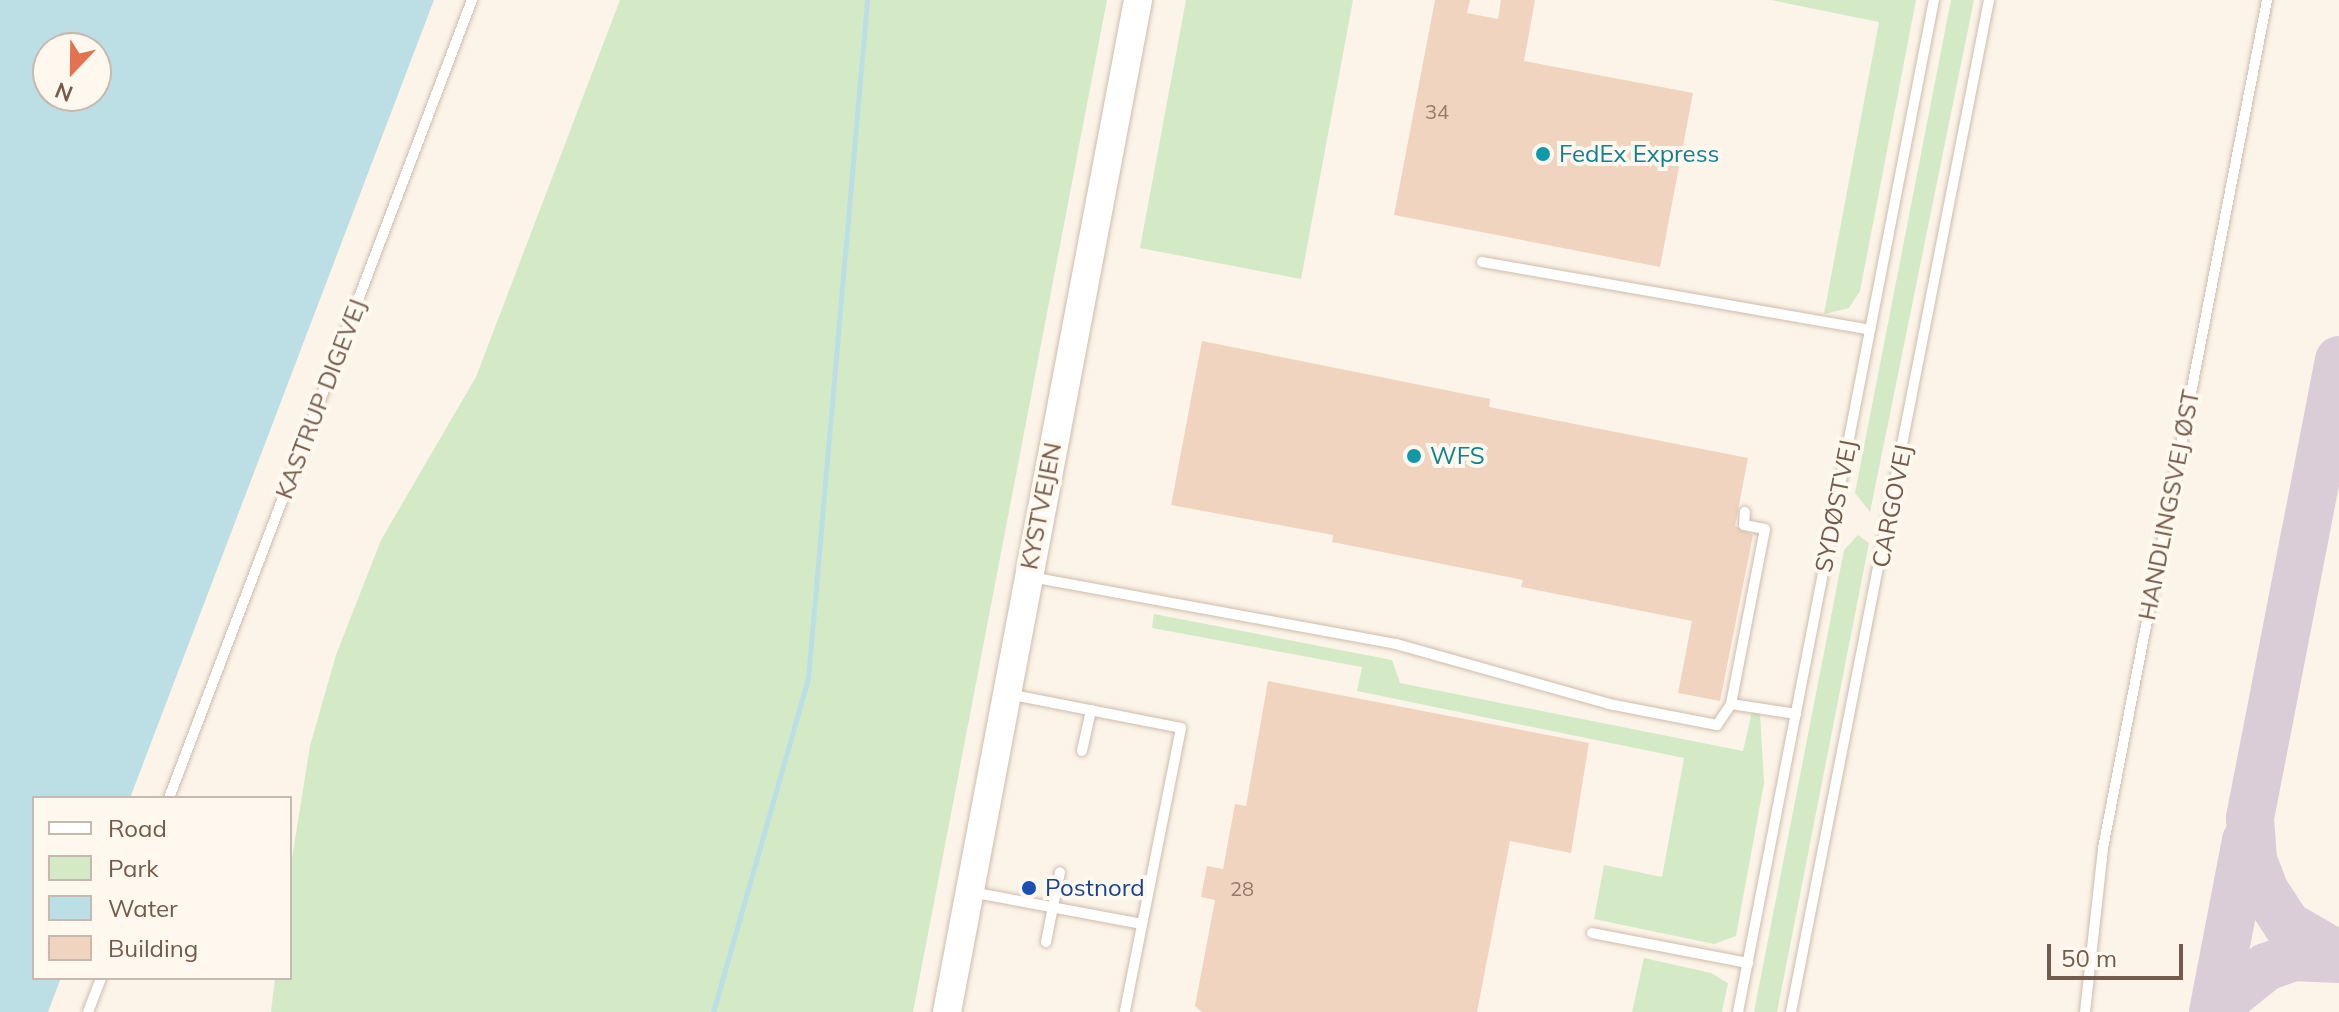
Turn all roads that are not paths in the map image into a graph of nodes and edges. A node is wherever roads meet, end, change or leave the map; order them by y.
1 (472, 0) edge
2 (1138, 0) edge
3 (1934, 0) edge
4 (1989, 0) edge
5 (2267, 0) edge
6 (1482, 262) dead end
7 (1870, 330) junction
8 (1745, 512) dead end
9 (1028, 576) junction
10 (1006, 694) junction
11 (1731, 704) junction
12 (1091, 710) junction
13 (1796, 714) junction
14 (1082, 751) dead end
15 (170, 796) edge
16 (1060, 872) dead end
17 (969, 891) junction
18 (1053, 909) junction
19 (1142, 924) junction
20 (1592, 933) dead end
21 (1046, 942) dead end
22 (1748, 963) junction
23 (100, 980) edge
24 (88, 1012) edge
25 (947, 1012) edge
26 (1125, 1012) edge
27 (1738, 1012) edge
28 (1791, 1012) edge
29 (2085, 1012) edge

1 - 15 lane, KASTRUP DIGEVEJ
2 - 9 street, KYSTVEJEN
3 - 7 lane, SYDØSTVEJ
4 - 28 lane, CARGOVEJ
5 - 29 lane, HANDLINGSVEJ ØST
6 - 7 lane
7 - 13 lane, SYDØSTVEJ
8 - 11 lane
9 - 10 street, KYSTVEJEN
9 - 11 lane
10 - 12 lane
10 - 17 street, KYSTVEJEN
11 - 13 lane
12 - 14 lane
12 - 19 lane
13 - 22 lane, SYDØSTVEJ
16 - 18 lane
17 - 18 lane
17 - 25 street, KYSTVEJEN
18 - 19 lane
18 - 21 lane
19 - 26 lane
20 - 22 lane
22 - 27 lane, SYDØSTVEJ
23 - 24 lane

